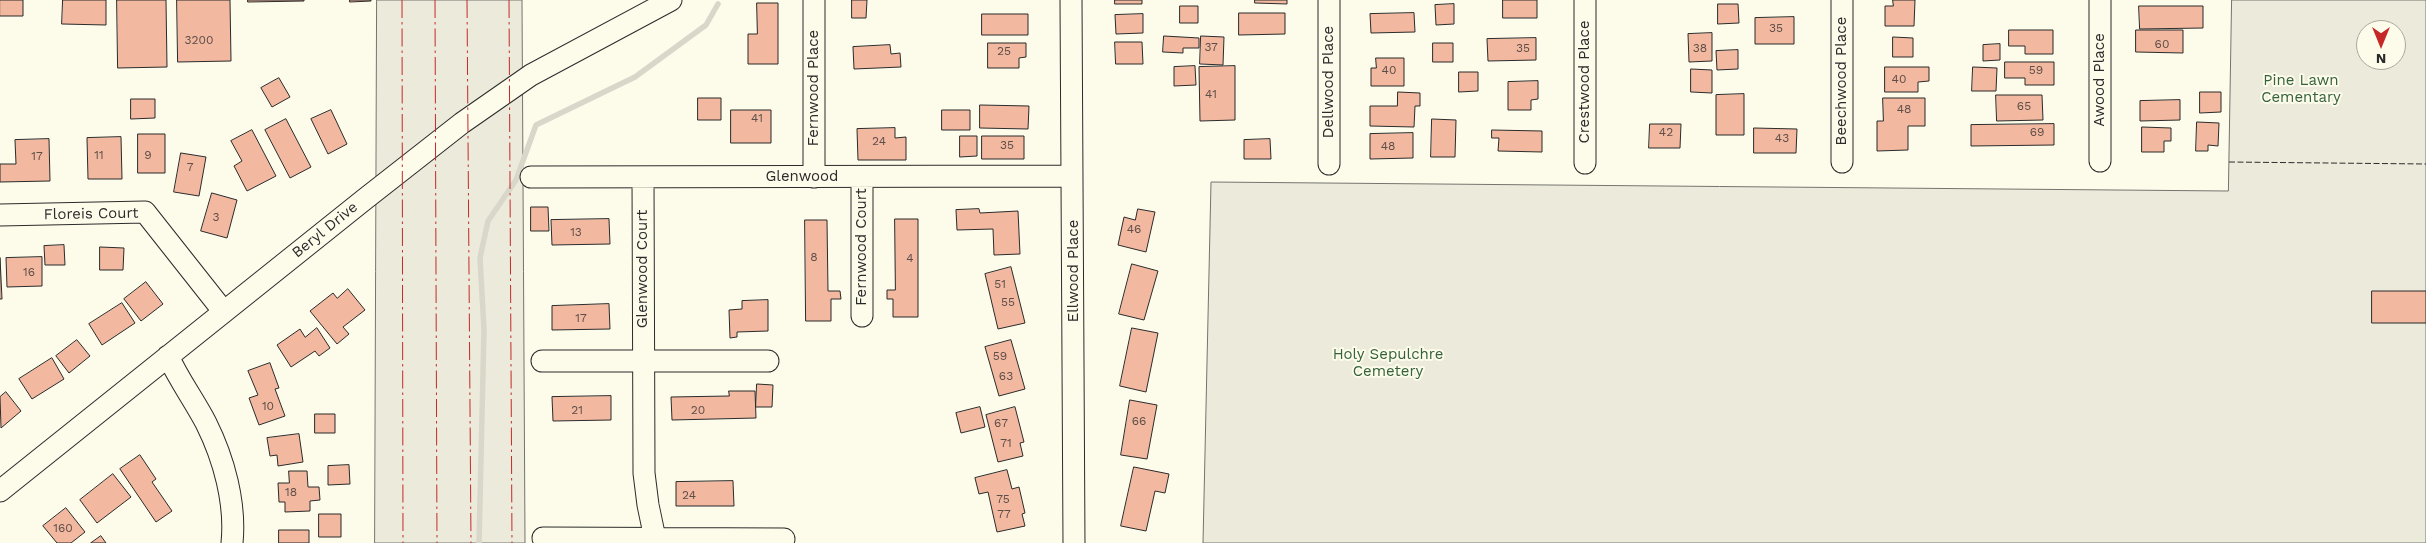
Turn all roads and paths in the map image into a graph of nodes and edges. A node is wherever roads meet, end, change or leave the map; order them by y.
1 (671, 0) edge
2 (814, 0) edge
3 (1071, 0) edge
4 (1329, 0) edge
5 (1586, 0) edge
6 (1842, 0) edge
7 (2100, 0) edge
8 (2100, 161) dead end
9 (1842, 162) dead end
10 (1585, 163) dead end
11 (1329, 164) dead end
12 (1072, 176) junction
13 (531, 177) dead end
14 (643, 177) junction
15 (814, 177) junction
16 (862, 177) junction
17 (0, 215) edge
18 (224, 312) junction
19 (862, 316) dead end
20 (168, 356) junction
21 (542, 361) dead end
22 (643, 361) junction
23 (768, 361) dead end
24 (0, 491) edge
25 (543, 538) dead end
26 (784, 539) dead end
27 (656, 541) edge
28 (232, 543) edge
29 (1074, 543) edge

1 - 18 street, Beryl Drive
2 - 15 street, Fernwood Place
3 - 12 street, Ellwood Place
4 - 11 street, Dellwood Place
5 - 10 street, Crestwood Place
6 - 9 street, Beechwood Place
7 - 8 street, Awood Place
12 - 16 street, Glenwood
12 - 29 street, Ellwood Place
13 - 14 street, Glenwood
14 - 15 street, Glenwood
14 - 22 street, Glenwood Court
15 - 16 street, Glenwood
16 - 19 street, Fernwood Court
17 - 18 street, Floreis Court
18 - 20 street, Beryl Drive
20 - 24 street, Beryl Drive
20 - 28 street
21 - 22 street
22 - 23 street
22 - 27 street, Glenwood Court
25 - 27 street
26 - 27 street

